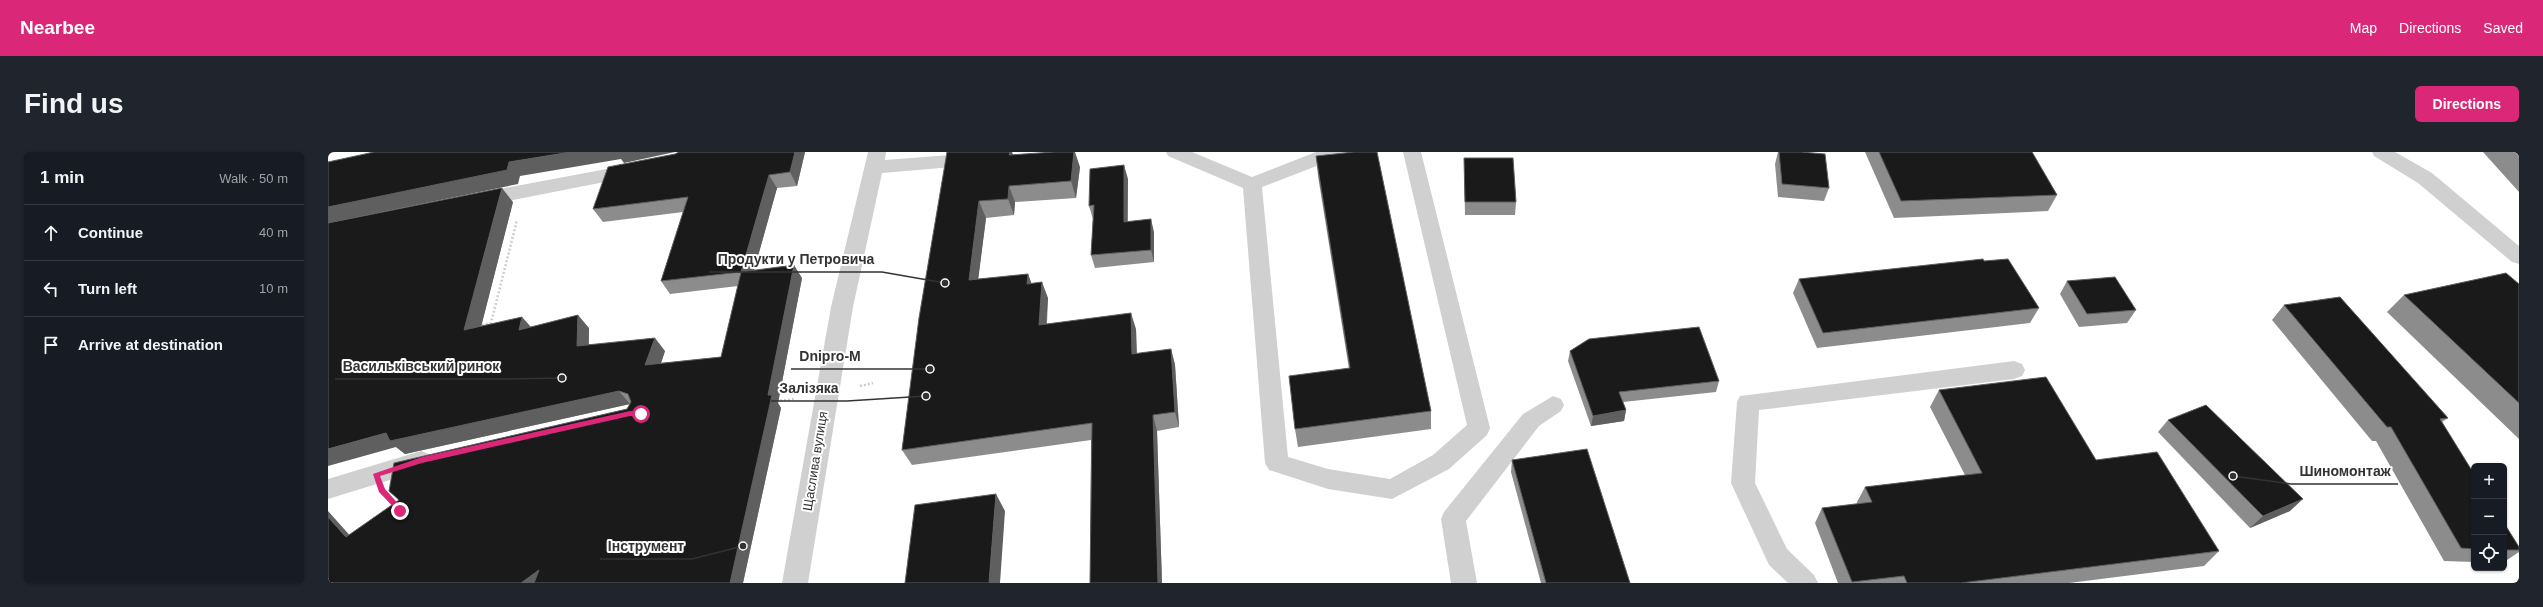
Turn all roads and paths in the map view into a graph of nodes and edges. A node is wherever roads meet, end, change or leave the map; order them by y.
1 (1175, 152) edge
2 (1354, 152) edge
3 (1412, 152) edge
4 (2381, 152) edge
5 (994, 158) edge
6 (875, 160) edge
7 (653, 166) edge
8 (1252, 184) junction
9 (523, 192) junction
10 (457, 204) edge
11 (2519, 257) edge
12 (477, 326) edge
13 (2014, 370) dead end
14 (873, 383) dead end
15 (827, 392) junction
16 (770, 402) edge
17 (1553, 405) dead end
18 (445, 455) edge
19 (328, 488) edge
20 (795, 583) edge
21 (1464, 583) edge
22 (1804, 583) edge

1 - 8 street
2 - 8 street
3 - 8 street
4 - 11 street
5 - 6 street
6 - 15 street, Щаслива вулиця
7 - 9 street
9 - 10 street
9 - 12 path
13 - 22 street
14 - 15 path
15 - 16 path
15 - 20 street, Щаслива вулиця
17 - 21 street
18 - 19 street

